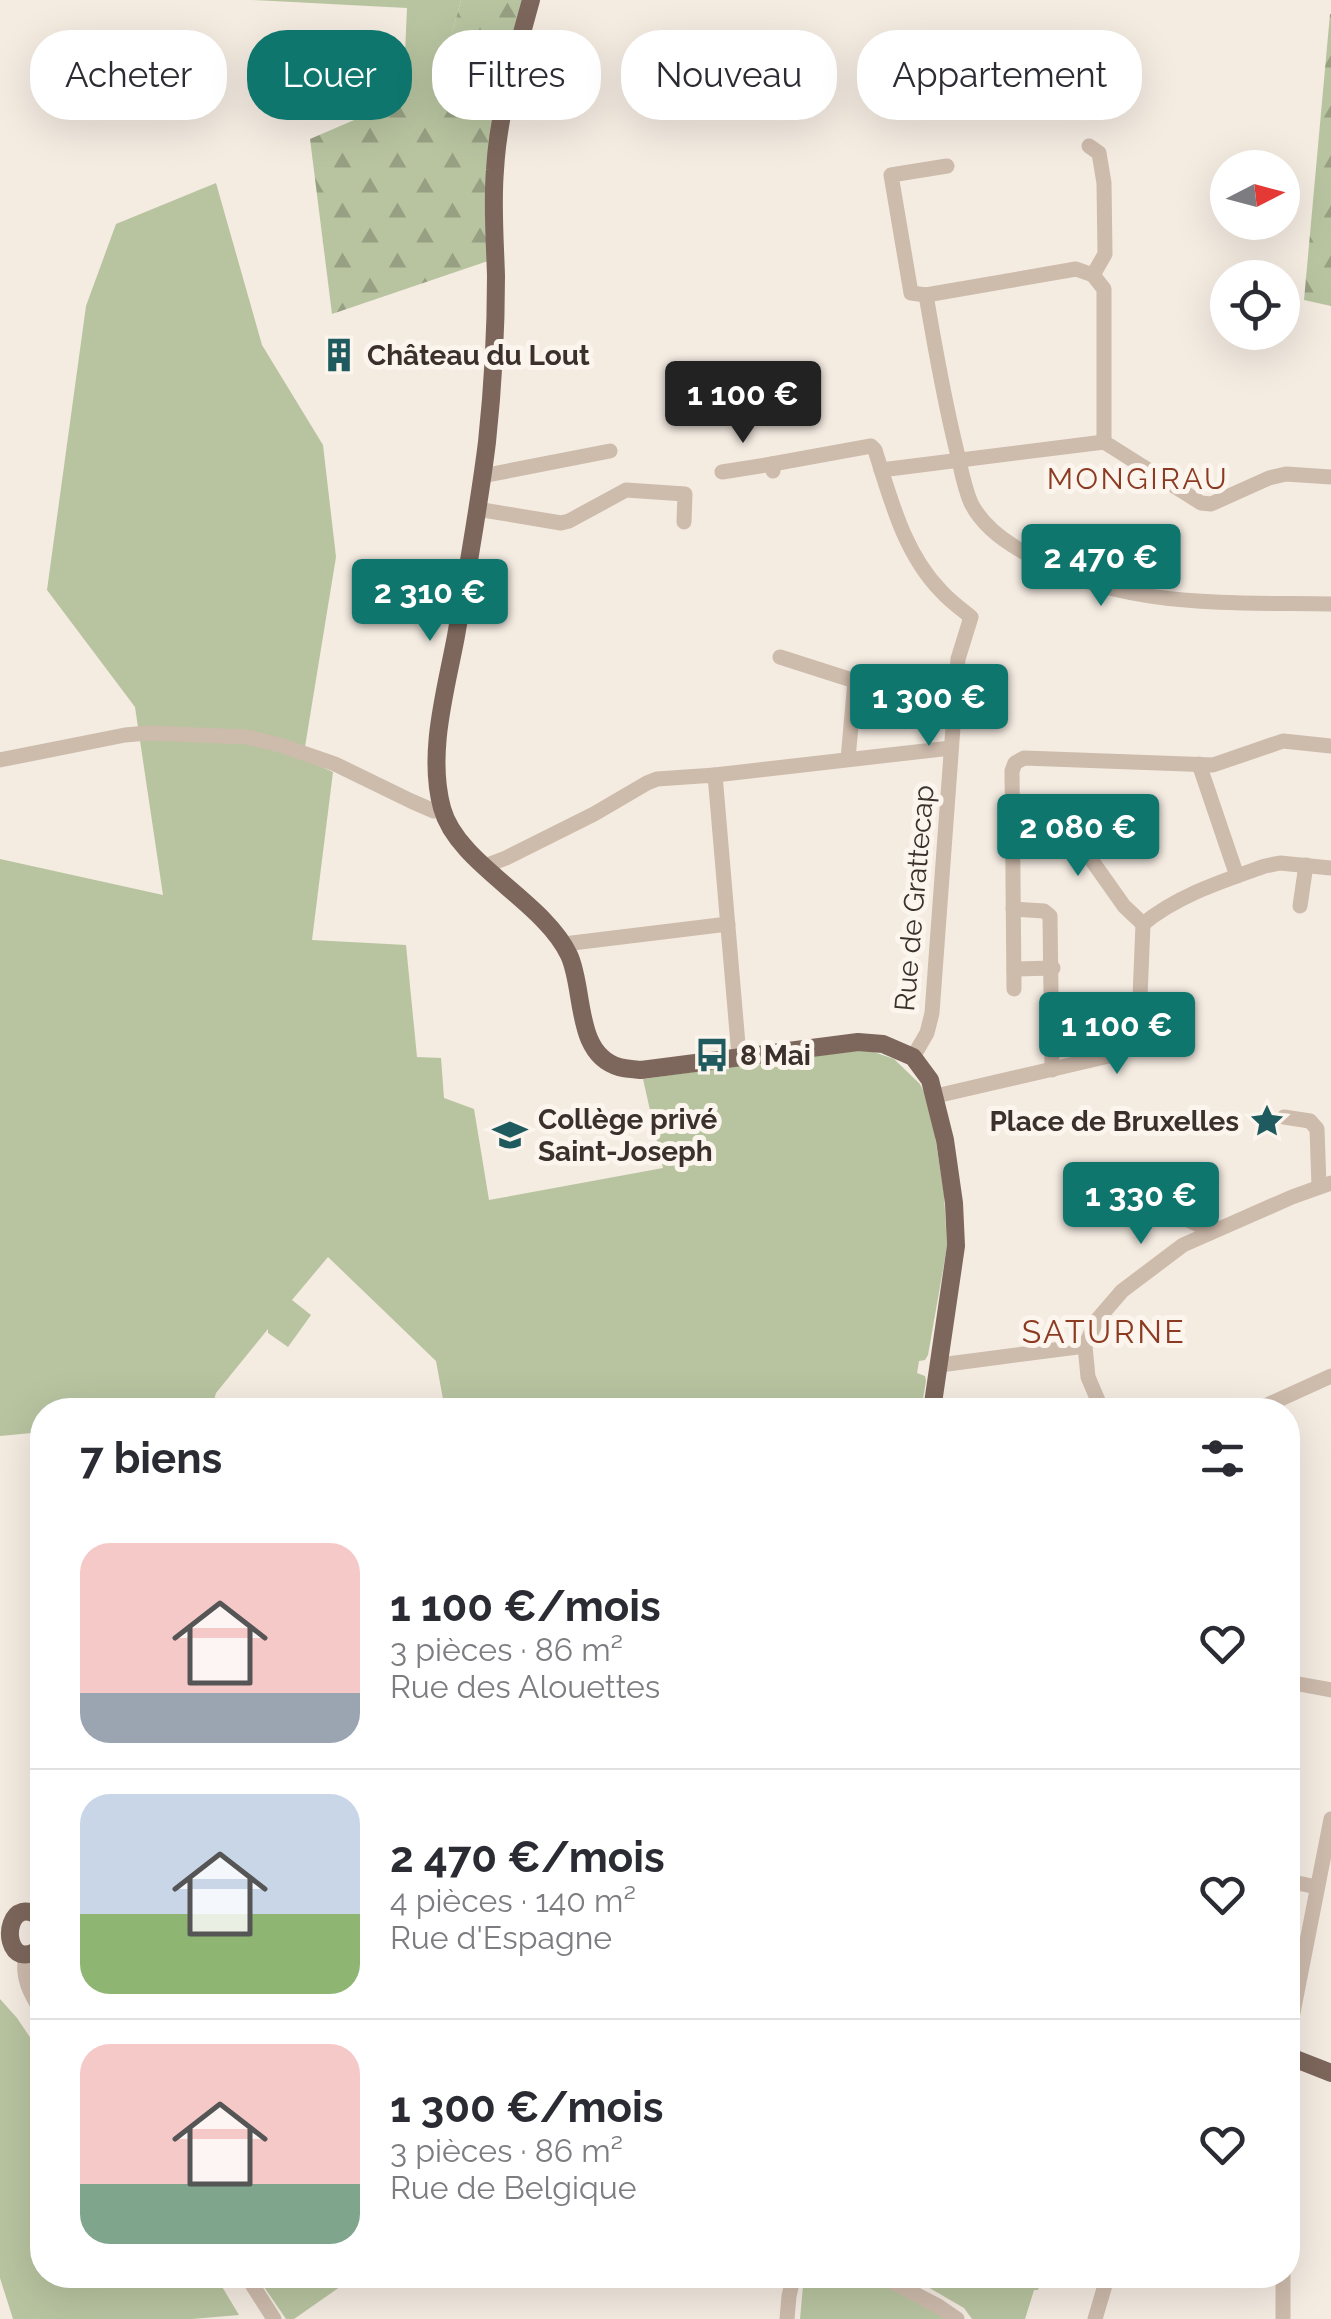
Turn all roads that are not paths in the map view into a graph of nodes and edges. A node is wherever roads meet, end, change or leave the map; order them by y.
1 (531, 0) edge
2 (1089, 146) dead end
3 (947, 166) dead end
4 (1094, 275) junction
5 (926, 295) junction
6 (1104, 442) junction
7 (610, 452) dead end
8 (959, 461) junction
9 (882, 470) junction
10 (722, 472) dead end
11 (482, 477) junction
12 (1331, 477) edge
13 (476, 509) junction
14 (684, 522) dead end
15 (1331, 604) edge
16 (780, 657) dead end
17 (1331, 746) edge
18 (951, 748) junction
19 (848, 759) junction
20 (0, 760) edge
21 (1199, 764) junction
22 (716, 774) junction
23 (442, 810) junction
24 (1012, 832) junction
25 (1306, 864) junction
26 (485, 866) junction
27 (1331, 868) edge
28 (1237, 876) junction
29 (1300, 906) dead end
30 (1013, 909) junction
31 (728, 924) junction
32 (1143, 924) junction
33 (564, 944) junction
34 (1052, 968) junction
35 (1014, 969) junction
36 (1014, 988) dead end
37 (740, 1056) junction
38 (914, 1057) junction
39 (1052, 1070) junction
40 (936, 1096) junction
41 (1284, 1116) dead end
42 (1325, 1184) edge
43 (1144, 1209) dead end
44 (1211, 1232) junction
45 (1085, 1346) junction
46 (940, 1365) junction
47 (1331, 1376) edge
48 (934, 1398) edge
49 (1097, 1398) edge
50 (1282, 1398) edge
51 (1300, 1684) edge
52 (1331, 1690) edge
53 (1331, 1819) edge
54 (1300, 1883) edge
55 (1318, 1887) junction
56 (30, 1911) edge
57 (5, 1914) edge
58 (30, 1950) edge
59 (30, 1957) edge
60 (1300, 1978) edge
61 (30, 1989) edge
62 (1300, 2061) edge
63 (1331, 2073) edge
64 (254, 2288) edge
65 (791, 2288) edge
66 (904, 2288) edge
67 (1104, 2288) edge
68 (1283, 2288) edge
69 (274, 2319) edge
70 (787, 2319) edge
71 (957, 2319) edge
72 (1095, 2319) edge
73 (1283, 2319) edge

1 - 11 main road
2 - 4 street
3 - 5 street
4 - 5 street
4 - 6 street
5 - 8 street
6 - 8 street
6 - 12 street
7 - 11 street
8 - 9 street
8 - 15 street
9 - 10 street
9 - 18 street, Rue de Grattecap
11 - 13 main road
13 - 14 street
13 - 23 main road
16 - 19 street
17 - 21 street
18 - 19 street
18 - 38 street, Rue de Grattecap
19 - 22 street
20 - 23 street
21 - 24 street
21 - 28 street
22 - 26 street
22 - 31 street
23 - 26 main road
24 - 30 street
24 - 32 street
25 - 27 street
25 - 28 street
25 - 29 street
26 - 33 main road
28 - 32 street
30 - 34 street
30 - 35 street
31 - 33 street
31 - 37 street
32 - 39 street
33 - 37 main road
34 - 35 street
34 - 39 street
35 - 36 street
37 - 38 main road
38 - 40 main road
39 - 40 street
40 - 46 main road
41 - 42 street
42 - 44 street
43 - 44 street
44 - 45 street
45 - 46 street
45 - 49 street
46 - 48 main road
47 - 50 street
51 - 52 street
53 - 55 street
54 - 55 street
55 - 60 street
56 - 57 main road
57 - 58 main road
59 - 61 street
62 - 63 main road
64 - 69 street
65 - 70 street
66 - 71 street
67 - 72 street
68 - 73 street

